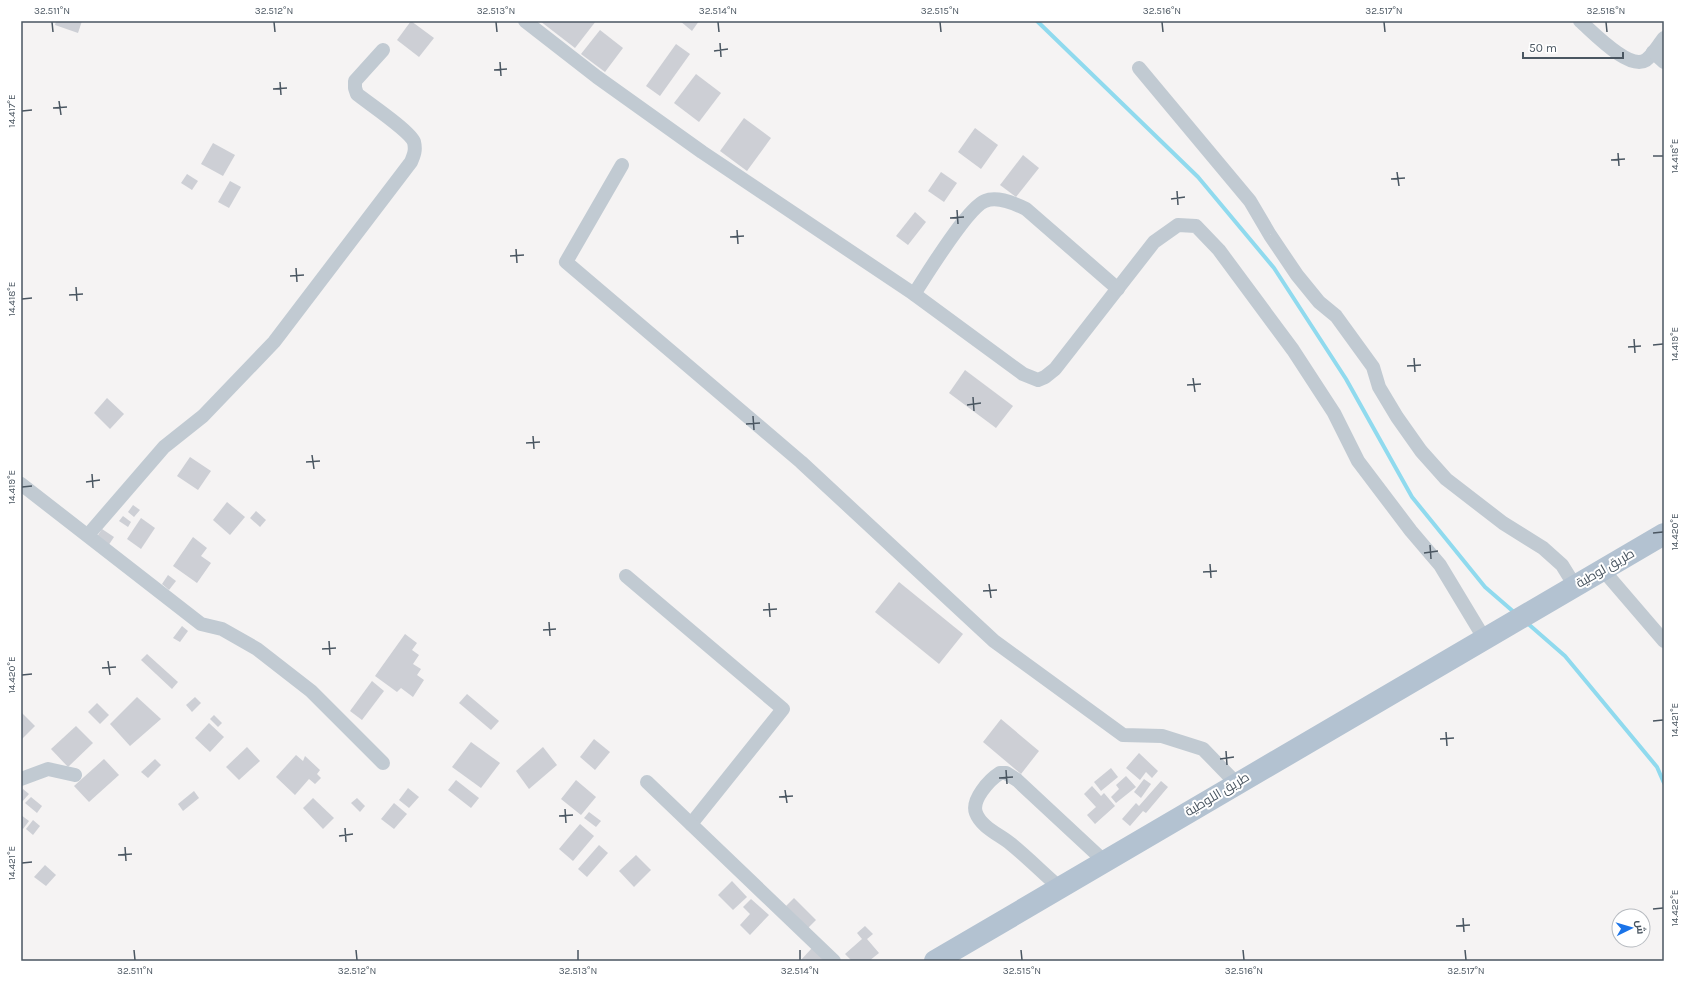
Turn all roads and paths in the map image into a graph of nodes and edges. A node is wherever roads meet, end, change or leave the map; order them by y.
1 (526, 21) edge
2 (1580, 21) edge
3 (1664, 38) edge
4 (383, 50) dead end
5 (1653, 52) junction
6 (1664, 62) edge
7 (1139, 68) dead end
8 (622, 165) dead end
9 (1118, 289) junction
10 (914, 294) junction
11 (21, 484) edge
12 (1664, 534) edge
13 (88, 535) junction
14 (1603, 570) junction
15 (626, 576) dead end
16 (1575, 586) junction
17 (1492, 634) junction
18 (1664, 641) edge
19 (383, 763) dead end
20 (75, 775) dead end
21 (21, 779) edge
22 (647, 782) dead end
23 (1236, 783) junction
24 (691, 824) junction
25 (1104, 861) junction
26 (1059, 887) junction
27 (834, 961) edge
28 (935, 961) edge

1 - 10 street
2 - 5 street
3 - 5 street
4 - 13 street
5 - 6 street
7 - 16 street
8 - 23 street
9 - 10 street
9 - 10 street
9 - 17 street
11 - 13 street
12 - 14 main road, طريق لوطية
13 - 19 street
14 - 16 main road, طريق لوطية
14 - 18 street
15 - 24 street
16 - 17 main road, طريق لوطية
17 - 23 main road, طريق اللوطية
20 - 21 street
22 - 24 street
23 - 25 main road, طريق اللوطية
24 - 27 street
25 - 26 main road, طريق اللوطية
25 - 26 street
26 - 28 main road, طريق اللوطية

